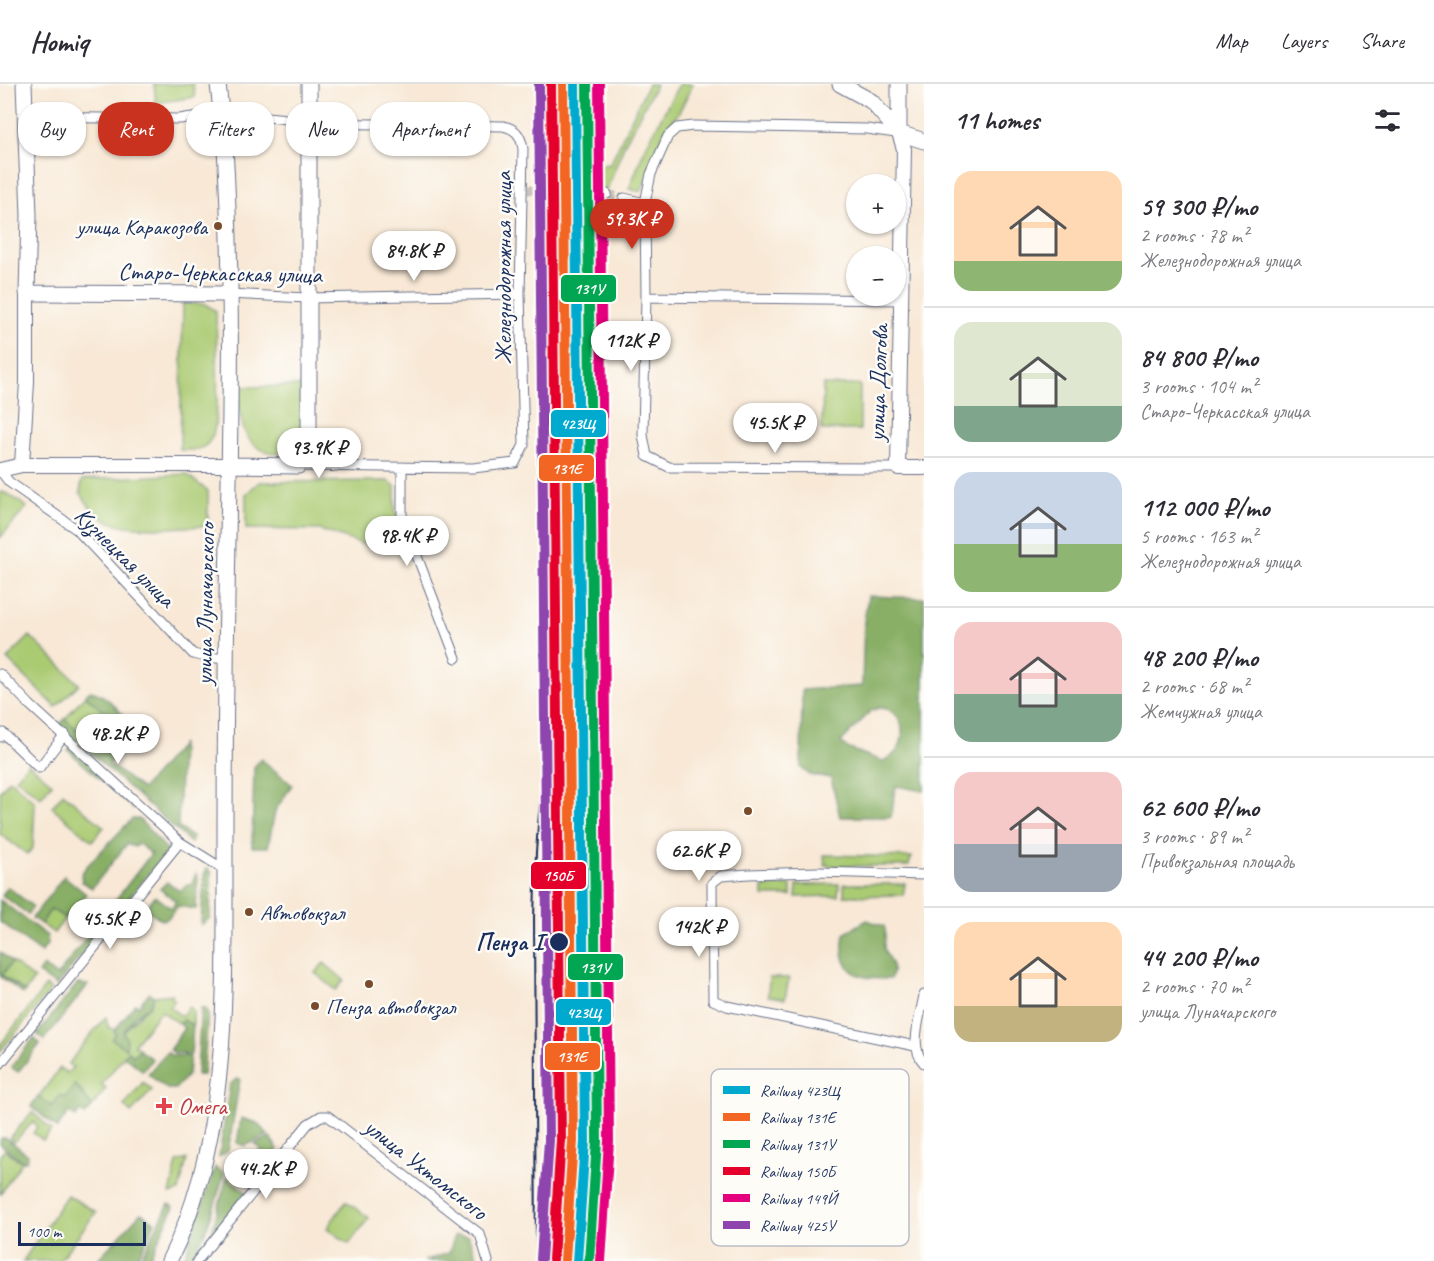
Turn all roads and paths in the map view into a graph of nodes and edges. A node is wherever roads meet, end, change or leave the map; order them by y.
1 (24, 84) edge
2 (219, 84) edge
3 (309, 84) edge
4 (840, 84) edge
5 (899, 84) edge
6 (25, 102) edge
7 (309, 102) edge
8 (874, 104) junction
9 (86, 118) edge
10 (286, 118) edge
11 (358, 124) edge
12 (867, 129) junction
13 (899, 133) junction
14 (924, 141) edge
15 (27, 156) edge
16 (309, 156) edge
17 (580, 194) tunnel mouth
18 (608, 194) tunnel mouth
19 (624, 198) tunnel mouth
20 (645, 203) junction
21 (903, 246) edge
22 (27, 293) junction
23 (229, 294) junction
24 (520, 294) junction
25 (646, 297) junction
26 (307, 298) junction
27 (846, 299) edge
28 (903, 306) edge
29 (309, 448) junction
30 (0, 458) edge
31 (22, 465) junction
32 (231, 465) junction
33 (339, 465) junction
34 (298, 466) junction
35 (402, 467) junction
36 (898, 468) junction
37 (924, 468) edge
38 (0, 470) edge
39 (226, 658) junction
40 (456, 658) dead end
41 (0, 674) edge
42 (65, 735) junction
43 (0, 737) edge
44 (180, 842) junction
45 (225, 870) junction
46 (924, 876) edge
47 (924, 995) edge
48 (915, 1046) junction
49 (924, 1063) edge
50 (0, 1064) edge
51 (169, 1261) edge
52 (197, 1261) edge
53 (488, 1261) edge

1 - 6 main road
2 - 23 main road, улица Луначарского, bridge
3 - 7 main road
4 - 8 main road
5 - 8 main road
5 - 13 main road, улица Долгова
8 - 12 street
8 - 13 main road
9 - 10 street
11 - 24 street, Железнодорожная улица
12 - 13 street
12 - 20 street
13 - 14 main road
13 - 21 main road, улица Долгова
15 - 22 main road
16 - 26 main road
17 - 18 street
19 - 20 street
20 - 25 street
22 - 23 main road, Старо-Черкасская улица
22 - 31 main road
23 - 26 street, Старо-Черкасская улица
23 - 32 main road, улица Луначарского
24 - 26 street, Старо-Черкасская улица
24 - 35 street, Железнодорожная улица
25 - 27 street
25 - 36 street
26 - 29 main road
28 - 36 main road, улица Долгова
29 - 33 street
29 - 34 main road
30 - 31 main road
31 - 32 main road
31 - 38 main road
32 - 34 main road
32 - 39 main road, улица Луначарского
33 - 34 street
33 - 35 street
35 - 40 street
36 - 37 main road
38 - 39 street, Кузнецкая улица
39 - 45 main road, улица Луначарского
41 - 42 street
42 - 43 street
42 - 44 street
44 - 45 street
44 - 50 street
45 - 51 main road, улица Луначарского
46 - 48 street
47 - 48 street
48 - 49 street
52 - 53 street, улица Ухтомского

